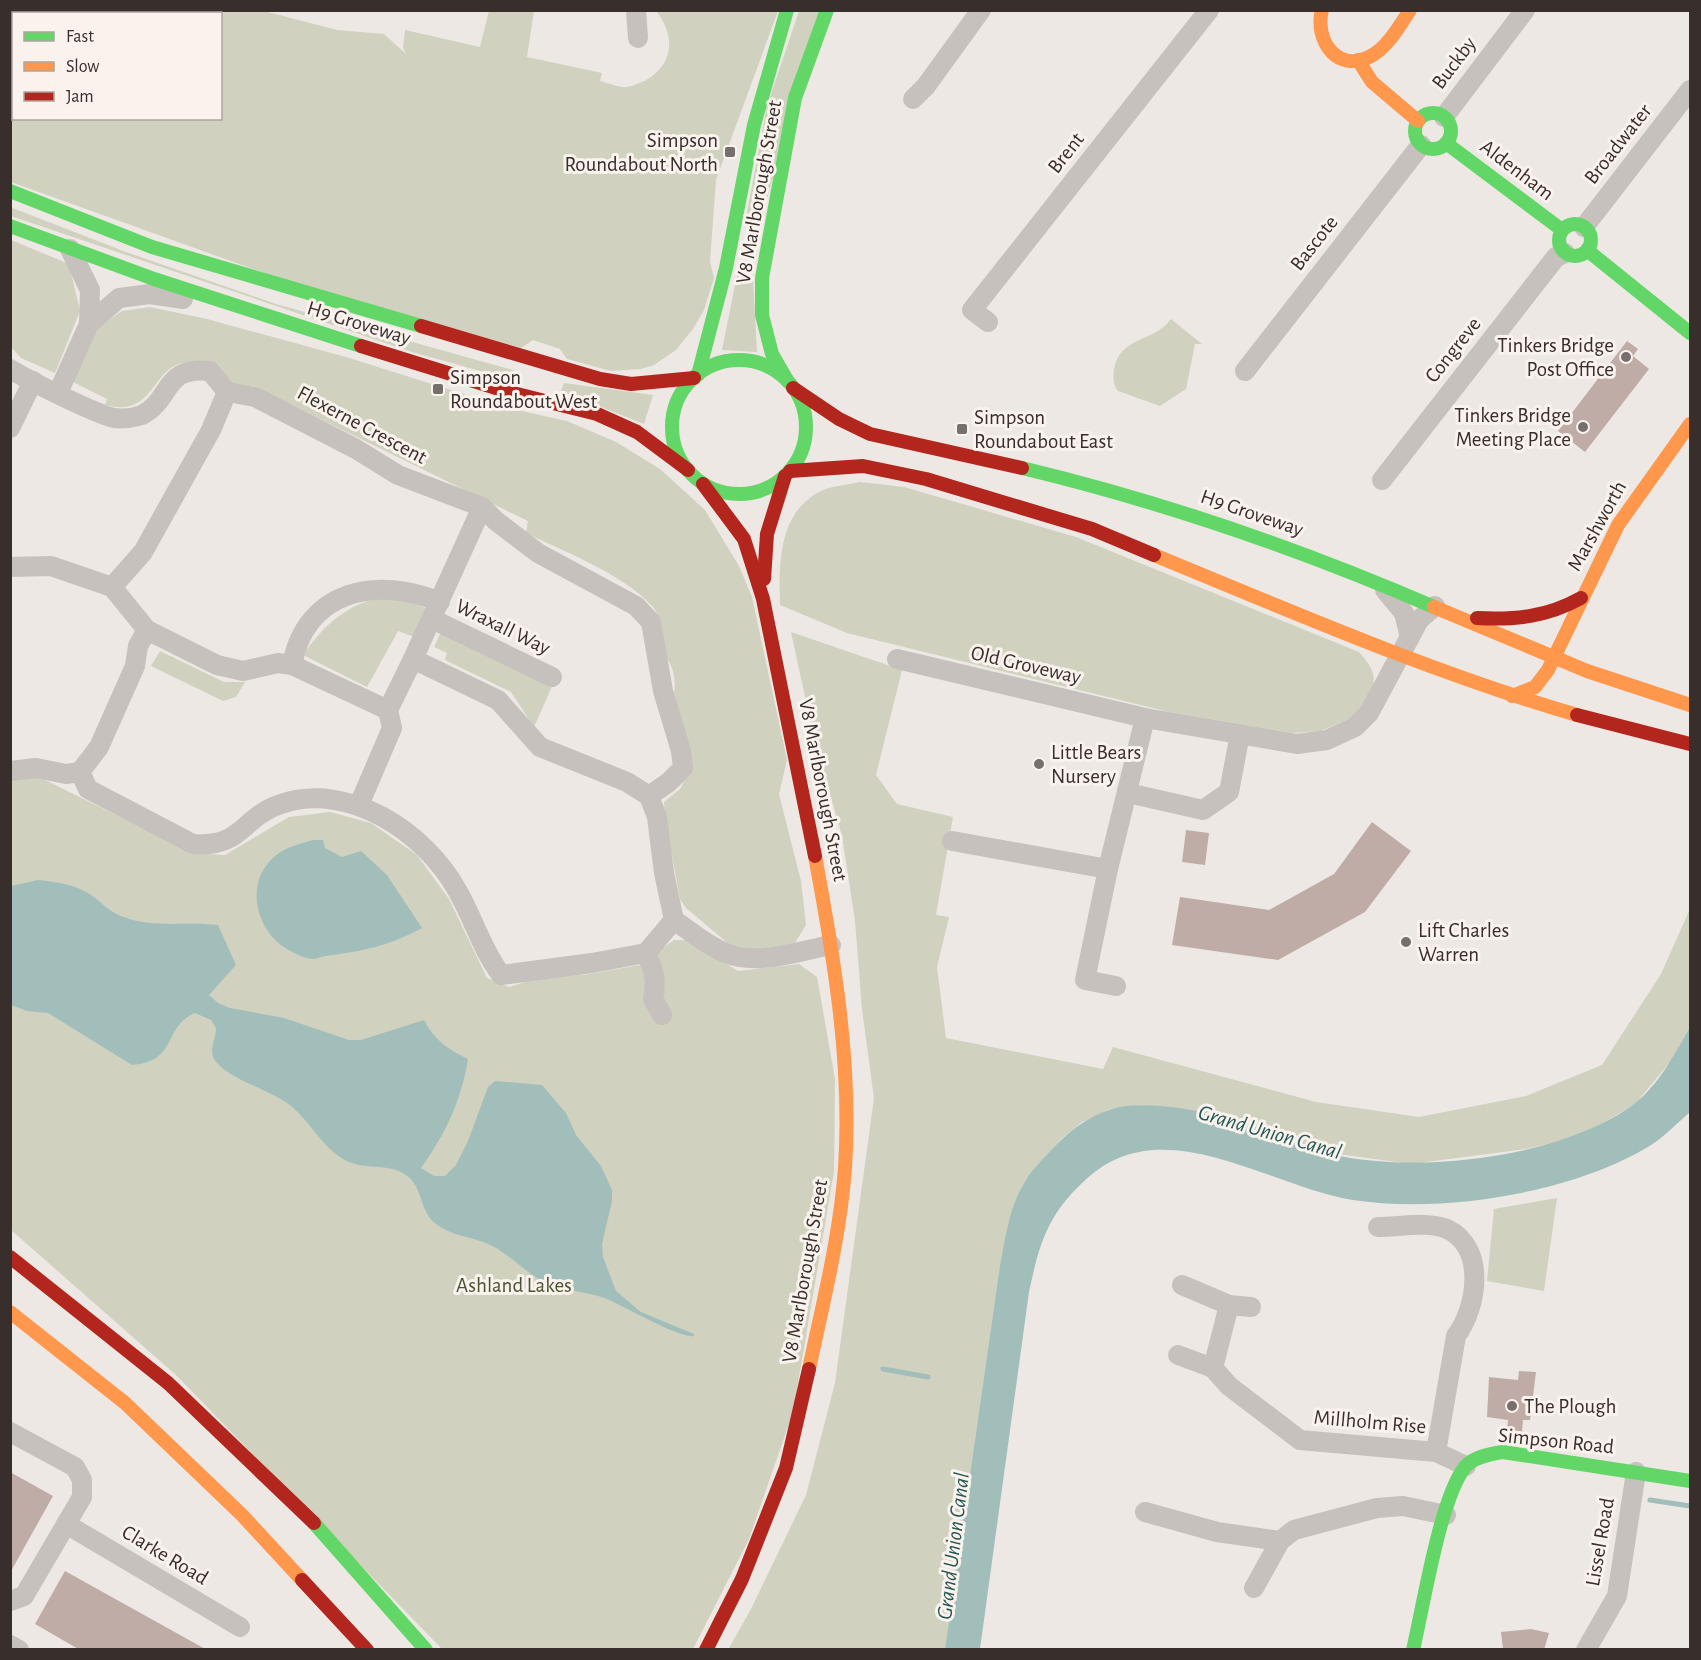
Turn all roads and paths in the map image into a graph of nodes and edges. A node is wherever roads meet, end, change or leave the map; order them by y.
1 (636, 10) edge
2 (787, 10) edge
3 (827, 10) edge
4 (981, 10) edge
5 (1209, 10) edge
6 (1322, 10) edge
7 (1410, 10) edge
8 (1525, 10) edge
9 (638, 38) dead end
10 (1358, 60) junction
11 (1690, 90) edge
12 (913, 99) dead end
13 (1444, 117) junction
14 (1418, 122) junction
15 (1446, 143) junction
16 (1421, 145) junction
17 (10, 191) edge
18 (10, 226) edge
19 (1584, 227) junction
20 (1562, 230) junction
21 (70, 249) junction
22 (1587, 250) junction
23 (1565, 253) junction
24 (245, 309) junction
25 (988, 322) dead end
26 (89, 324) junction
27 (1690, 333) edge
28 (10, 369) edge
29 (1245, 371) dead end
30 (696, 376) junction
31 (33, 381) junction
32 (790, 384) junction
33 (228, 392) junction
34 (58, 393) junction
35 (1690, 424) edge
36 (10, 428) edge
37 (688, 470) junction
38 (788, 474) junction
39 (1382, 480) dead end
40 (703, 484) junction
41 (482, 507) junction
42 (17, 567) edge
43 (1378, 582) junction
44 (112, 587) junction
45 (1581, 598) junction
46 (763, 599) junction
47 (1438, 608) junction
48 (436, 610) junction
49 (1458, 616) junction
50 (147, 630) junction
51 (1410, 636) junction
52 (1399, 655) junction
53 (897, 658) dead end
54 (413, 659) junction
55 (1551, 664) junction
56 (292, 665) junction
57 (552, 677) dead end
58 (1506, 694) junction
59 (1690, 705) edge
60 (388, 710) junction
61 (1581, 717) junction
62 (1145, 718) junction
63 (1240, 734) junction
64 (1690, 744) edge
65 (10, 771) edge
66 (80, 772) junction
67 (1128, 793) junction
68 (649, 796) junction
69 (359, 805) junction
70 (952, 841) dead end
71 (1108, 869) junction
72 (674, 920) junction
73 (831, 945) junction
74 (645, 953) junction
75 (1116, 986) dead end
76 (662, 1015) dead end
77 (1378, 1227) dead end
78 (10, 1257) edge
79 (1182, 1285) dead end
80 (1229, 1305) junction
81 (1251, 1307) dead end
82 (10, 1312) edge
83 (1178, 1355) dead end
84 (1213, 1368) junction
85 (10, 1432) edge
86 (1436, 1452) junction
87 (1466, 1466) junction
88 (1636, 1472) junction
89 (1690, 1480) edge
90 (1145, 1512) dead end
91 (1446, 1515) junction
92 (66, 1524) junction
93 (1280, 1541) junction
94 (1254, 1588) dead end
95 (10, 1601) edge
96 (240, 1627) dead end
97 (10, 1644) edge
98 (19, 1650) edge
99 (367, 1650) edge
100 (426, 1650) edge
101 (706, 1650) edge
102 (1413, 1650) edge
103 (1586, 1650) edge

1 - 9 street
2 - 30 main road, V8 Marlborough Street
3 - 32 main road, V8 Marlborough Street
4 - 12 street
5 - 25 street, Brent
6 - 10 main road
7 - 10 main road
8 - 13 street, Buckby
10 - 14 main road
11 - 19 street, Broadwater
13 - 14 main road
13 - 15 main road
14 - 16 main road
15 - 16 main road
15 - 20 main road, Aldenham
16 - 29 street, Bascote
17 - 30 main road, H9 Groveway
18 - 21 main road, H9 Groveway
19 - 20 main road
19 - 22 main road
20 - 23 main road
21 - 24 main road, H9 Groveway
21 - 26 street
22 - 23 main road
22 - 27 main road
23 - 39 street, Congreve
24 - 26 street
24 - 37 main road, H9 Groveway
26 - 34 street
28 - 31 street
30 - 32 main road
30 - 37 main road
31 - 34 street
31 - 36 street
32 - 38 main road
32 - 43 main road, H9 Groveway
33 - 34 street
33 - 41 street, Flexerne Crescent
33 - 44 street
35 - 45 main road, Marshworth
37 - 40 main road
38 - 40 main road
38 - 46 main road, V8 Marlborough Street
38 - 52 main road
40 - 46 main road, V8 Marlborough Street
41 - 48 street, Wraxall Way
41 - 68 street, Flexerne Crescent
42 - 44 street
43 - 47 main road, H9 Groveway
43 - 51 street
44 - 50 street
45 - 49 main road
45 - 55 main road, Marshworth
46 - 73 main road, V8 Marlborough Street
47 - 49 main road, H9 Groveway
47 - 51 street, Old Groveway
48 - 54 street, Wraxall Way
48 - 56 street, Wraxall Way
48 - 57 street, Wraxall Way
49 - 55 main road, H9 Groveway
50 - 56 street
50 - 66 street
51 - 52 street, Old Groveway
52 - 58 main road
52 - 63 street, Old Groveway
53 - 62 street, Old Groveway
54 - 60 street, Wraxall Way
54 - 68 street
55 - 58 main road
55 - 59 main road, H9 Groveway
55 - 61 main road
56 - 60 street
58 - 61 main road
60 - 69 street
61 - 64 main road
62 - 63 street, Old Groveway
62 - 67 street
63 - 67 street
65 - 66 street
66 - 69 street
67 - 71 street
68 - 72 street
69 - 74 street
70 - 71 street
71 - 75 street
72 - 73 street
72 - 74 street
73 - 101 main road, V8 Marlborough Street
74 - 76 street
77 - 86 street
78 - 100 main road
79 - 80 street
80 - 81 street
80 - 84 street
82 - 99 main road
83 - 84 street
84 - 86 street, Millholm Rise
85 - 92 street
86 - 87 street, Millholm Rise
87 - 88 main road, Simpson Road
87 - 91 main road
88 - 89 main road, Simpson Road
88 - 103 street, Lissel Road
90 - 93 street
91 - 93 street
91 - 102 main road
92 - 95 street
92 - 96 street, Clarke Road
93 - 94 street
97 - 98 street

